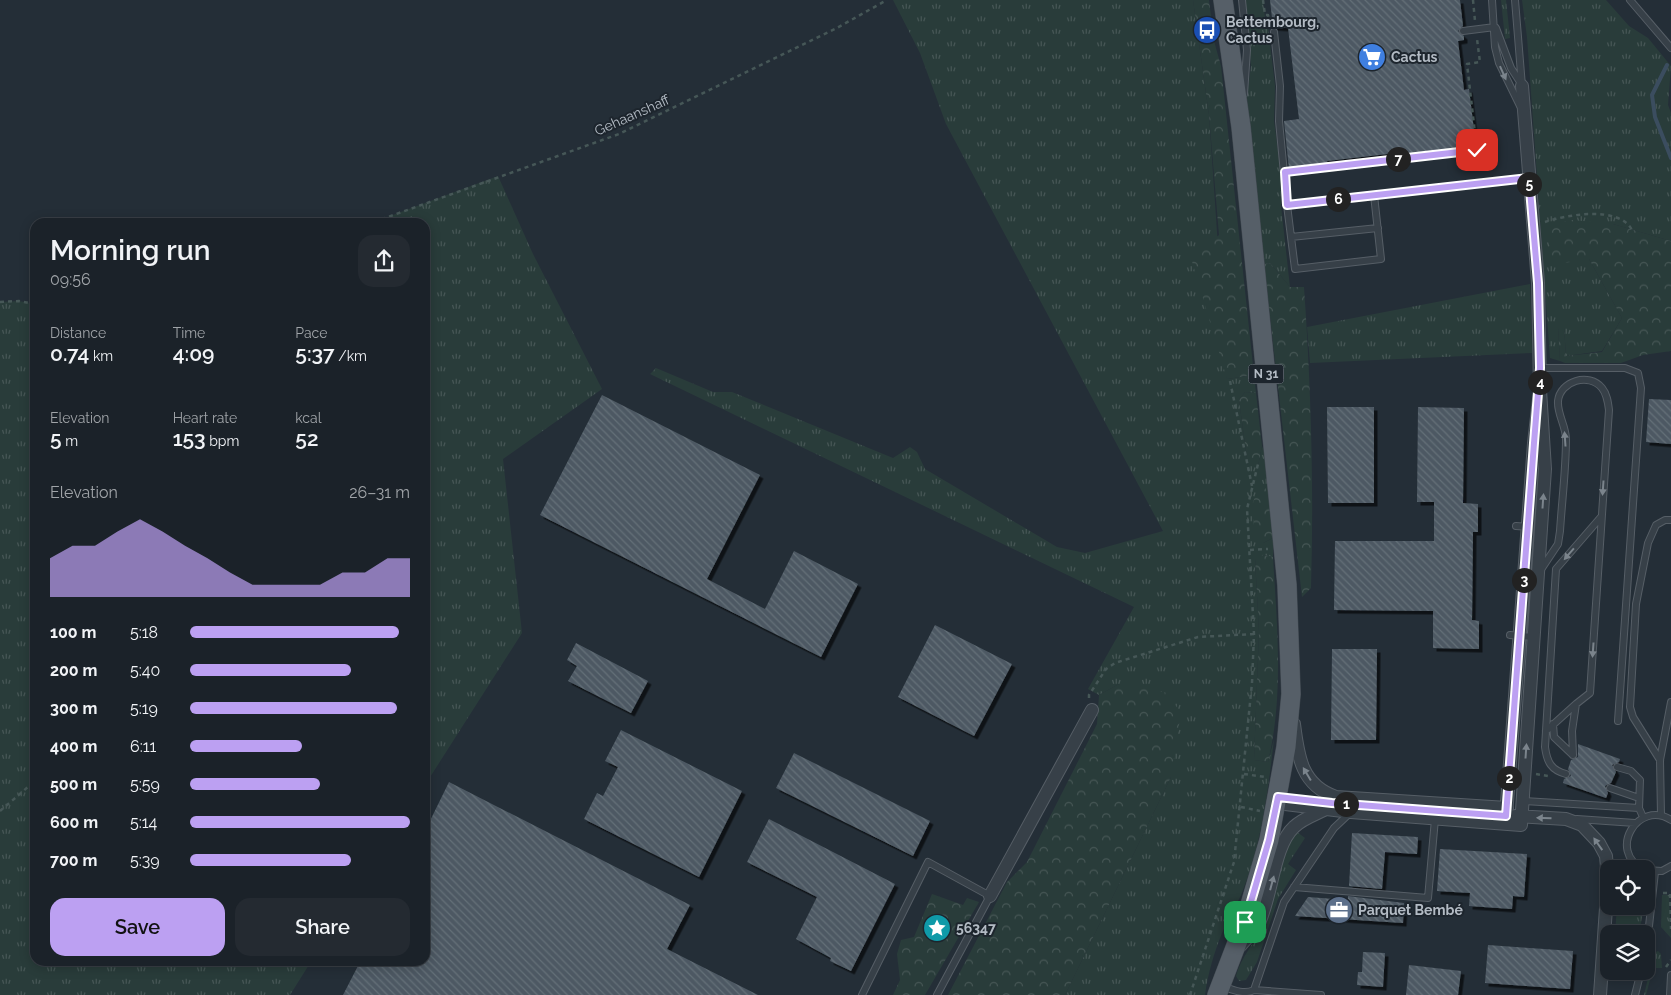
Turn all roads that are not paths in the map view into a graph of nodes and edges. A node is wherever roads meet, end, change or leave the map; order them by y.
1 (1222, 0) edge
2 (1236, 0) edge
3 (1242, 0) edge
4 (1492, 0) edge
5 (1515, 0) edge
6 (1630, 0) edge
7 (1495, 27) junction
8 (1463, 31) dead end
9 (1274, 32) dead end
10 (1671, 48) edge
11 (1522, 86) junction
12 (1525, 115) junction
13 (1240, 127) junction
14 (1529, 178) junction
15 (1374, 195) junction
16 (1287, 205) junction
17 (1378, 228) junction
18 (1291, 237) junction
19 (1540, 368) junction
20 (1540, 390) junction
21 (1601, 517) junction
22 (1671, 520) edge
23 (1522, 526) junction
24 (1541, 527) junction
25 (1537, 576) junction
26 (1515, 635) junction
27 (1533, 637) junction
28 (1291, 694) junction
29 (1671, 702) edge
30 (1576, 704) junction
31 (1092, 710) road end
32 (1618, 721) dead end
33 (1553, 724) junction
34 (1546, 731) junction
35 (1660, 760) junction
36 (1617, 767) dead end
37 (1566, 774) dead end
38 (1610, 788) dead end
39 (1639, 798) junction
40 (1523, 801) junction
41 (1273, 804) junction
42 (1639, 808) junction
43 (1325, 810) junction
44 (1351, 812) junction
45 (1507, 812) junction
46 (1661, 815) junction
47 (1521, 817) junction
48 (1643, 817) junction
49 (1435, 818) junction
50 (1566, 818) junction
51 (1671, 820) edge
52 (1635, 823) junction
53 (1632, 860) edge
54 (1671, 866) edge
55 (1655, 872) edge
56 (1294, 887) junction
57 (990, 896) junction
58 (1233, 956) junction
59 (1671, 974) edge
60 (1639, 980) edge
61 (1219, 990) edge
62 (1254, 990) junction
63 (862, 995) edge
64 (937, 995) edge
65 (1321, 995) edge
66 (1600, 995) edge
67 (1635, 995) edge
68 (1670, 995) edge

1 - 13 main road, N 31
2 - 13 main road, N 31
3 - 13 lane
4 - 7 lane
5 - 11 lane
6 - 10 lane
7 - 8 lane
7 - 11 lane
7 -> 12 lane
9 - 16 lane
11 - 12 street
12 - 14 street
13 - 28 main road, N 31
14 - 15 lane
14 - 19 street
15 - 16 lane
15 - 17 lane
16 - 18 lane
17 - 18 lane
17 - 18 lane
19 - 20 street
19 - 32 lane
20 - 23 street
24 -> 20 street
25 -> 21 lane
21 -> 30 lane
21 -> 34 lane
22 - 35 lane
23 - 24 lane
23 - 26 street
24 - 25 street
25 - 27 street
26 - 27 lane
26 - 45 street
40 -> 27 street
28 - 41 main road, N 31
45 -> 28 street
29 - 35 lane
30 - 33 lane
30 - 33 lane
31 - 57 street
33 - 34 lane
34 - 37 lane
35 - 46 lane
36 - 39 lane
38 - 39 lane
39 - 42 lane
40 - 42 lane
40 - 47 street
41 - 43 street
41 - 45 street
41 - 58 main road, N 31
42 - 48 lane
43 - 44 street
58 -> 43 street
44 - 49 street
44 - 56 lane
45 - 47 street
46 - 48 lane
46 - 51 lane
47 - 49 street
50 -> 47 street
48 - 52 lane
49 - 56 lane
50 - 52 lane
66 -> 50 street
52 - 53 lane
54 - 55 lane
56 - 62 lane
57 - 63 lane
57 - 64 lane
58 - 61 main road, N 31
59 - 68 lane
60 - 67 lane
61 - 62 lane
62 - 65 lane

